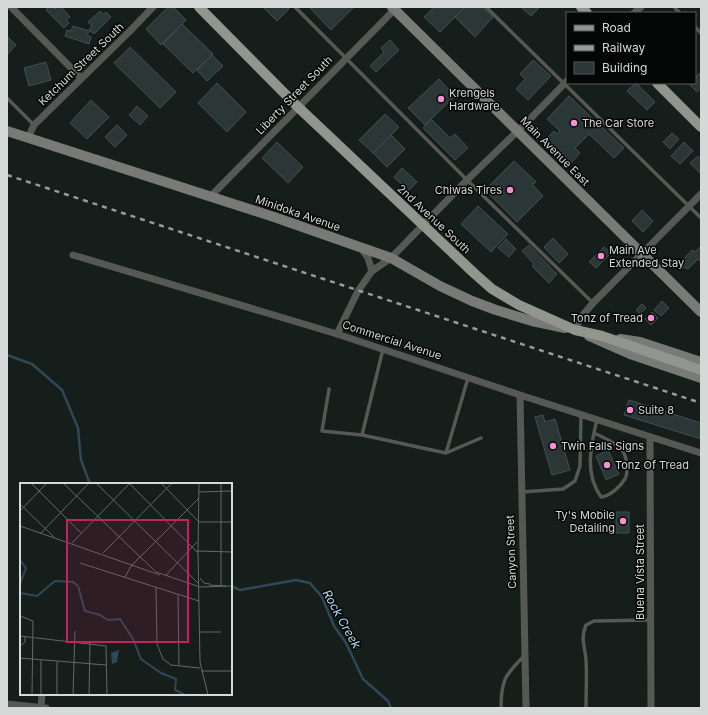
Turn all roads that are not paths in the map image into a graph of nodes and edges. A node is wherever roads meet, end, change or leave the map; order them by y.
1 (11, 7) edge
2 (153, 7) edge
3 (199, 7) edge
4 (295, 7) edge
5 (486, 7) edge
6 (394, 8) edge
7 (346, 58) junction
8 (81, 78) junction
9 (565, 83) edge
10 (566, 84) edge
11 (658, 84) edge
12 (7, 98) edge
13 (298, 107) junction
14 (34, 125) junction
15 (701, 127) edge
16 (518, 131) junction
17 (7, 132) edge
18 (28, 138) junction
19 (467, 180) junction
20 (701, 194) edge
21 (210, 197) junction
22 (689, 206) junction
23 (701, 218) edge
24 (423, 226) junction
25 (361, 247) junction
26 (642, 254) junction
27 (73, 255) dead end
28 (391, 258) junction
29 (372, 271) junction
30 (593, 302) junction
31 (701, 312) edge
32 (578, 332) junction
33 (338, 334) junction
34 (602, 336) junction
35 (383, 349) junction
36 (701, 362) edge
37 (701, 370) edge
38 (468, 378) junction
39 (701, 378) edge
40 (329, 389) dead end
41 (520, 395) junction
42 (581, 414) junction
43 (596, 420) junction
44 (594, 433) junction
45 (362, 435) junction
46 (650, 437) junction
47 (480, 438) dead end
48 (701, 453) edge
49 (446, 454) junction
50 (521, 492) junction
51 (651, 620) junction
52 (525, 654) junction
53 (42, 695) edge
54 (7, 704) edge
55 (43, 708) edge
56 (501, 708) edge
57 (526, 708) edge
58 (586, 708) edge
59 (651, 708) edge

1 - 8 street
2 - 8 street, Ketchum Street South
3 - 13 main road, 2nd Avenue South
4 - 7 lane
5 - 9 lane
6 - 7 street, Liberty Street South
6 - 16 street, Main Avenue East
7 - 13 street, Liberty Street South
7 - 19 lane
8 - 14 street, Ketchum Street South
9 - 16 street
10 - 22 lane
11 - 15 main road
12 - 14 lane
13 - 21 street, Liberty Street South
13 - 24 main road, 2nd Avenue South
14 - 18 street, Ketchum Street South
16 - 19 street
16 - 26 street, Main Avenue East
17 - 18 street, Minidoka Avenue
18 - 21 street, Minidoka Avenue
19 - 24 street
19 - 30 lane
20 - 22 street
21 - 25 street, Minidoka Avenue
22 - 23 lane
22 - 26 street
24 - 28 street
24 - 32 main road, 2nd Avenue South
25 - 28 street, Minidoka Avenue
25 - 29 street
26 - 30 street
26 - 31 street, Main Avenue East
27 - 33 street, Commercial Avenue
28 - 29 street
28 - 32 street, Minidoka Avenue
29 - 33 street
30 - 32 street
32 - 34 main road, 2nd Avenue South
32 - 39 street, Minidoka Avenue
33 - 35 street, Commercial Avenue
34 - 36 street
34 - 37 main road, 2nd Avenue South
35 - 38 street, Commercial Avenue
35 - 45 lane
38 - 41 street, Commercial Avenue
38 - 49 lane
40 - 45 lane
41 - 42 street, Commercial Avenue
41 - 50 street, Canyon Street
42 - 43 street, Commercial Avenue
42 - 50 lane
43 - 44 lane
43 - 46 street, Commercial Avenue
44 - 44 lane
45 - 49 lane
46 - 48 street, Commercial Avenue
46 - 51 street, Buena Vista Street
47 - 49 lane
50 - 52 street, Canyon Street
51 - 58 lane
51 - 59 street, Buena Vista Street
52 - 56 lane
52 - 57 street, Canyon Street
53 - 55 street
54 - 55 street

